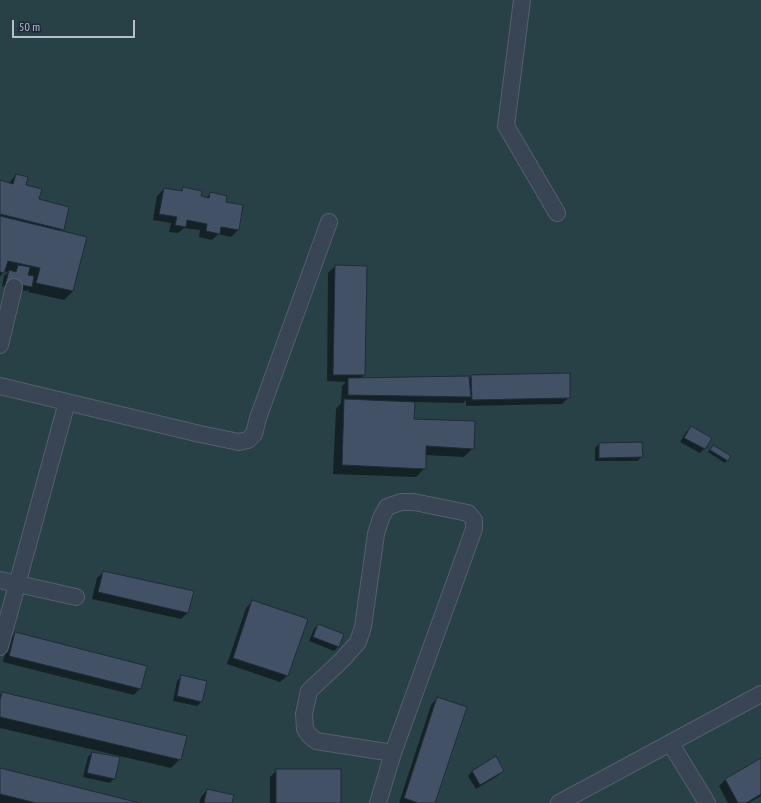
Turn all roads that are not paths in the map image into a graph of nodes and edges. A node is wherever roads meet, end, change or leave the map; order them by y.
1 (522, 0) edge
2 (557, 213) dead end
3 (329, 222) dead end
4 (14, 287) dead end
5 (0, 345) edge
6 (0, 386) edge
7 (67, 402) junction
8 (0, 580) edge
9 (17, 584) junction
10 (76, 597) dead end
11 (0, 647) edge
12 (761, 694) edge
13 (671, 744) junction
14 (393, 753) junction
15 (378, 803) edge
16 (559, 803) edge
17 (707, 803) edge

1 - 2 street
3 - 7 street
4 - 5 street
6 - 7 street
7 - 9 street
8 - 9 street
9 - 10 street
9 - 11 street
12 - 13 street
13 - 16 street
13 - 17 street
14 - 14 street
14 - 15 street

